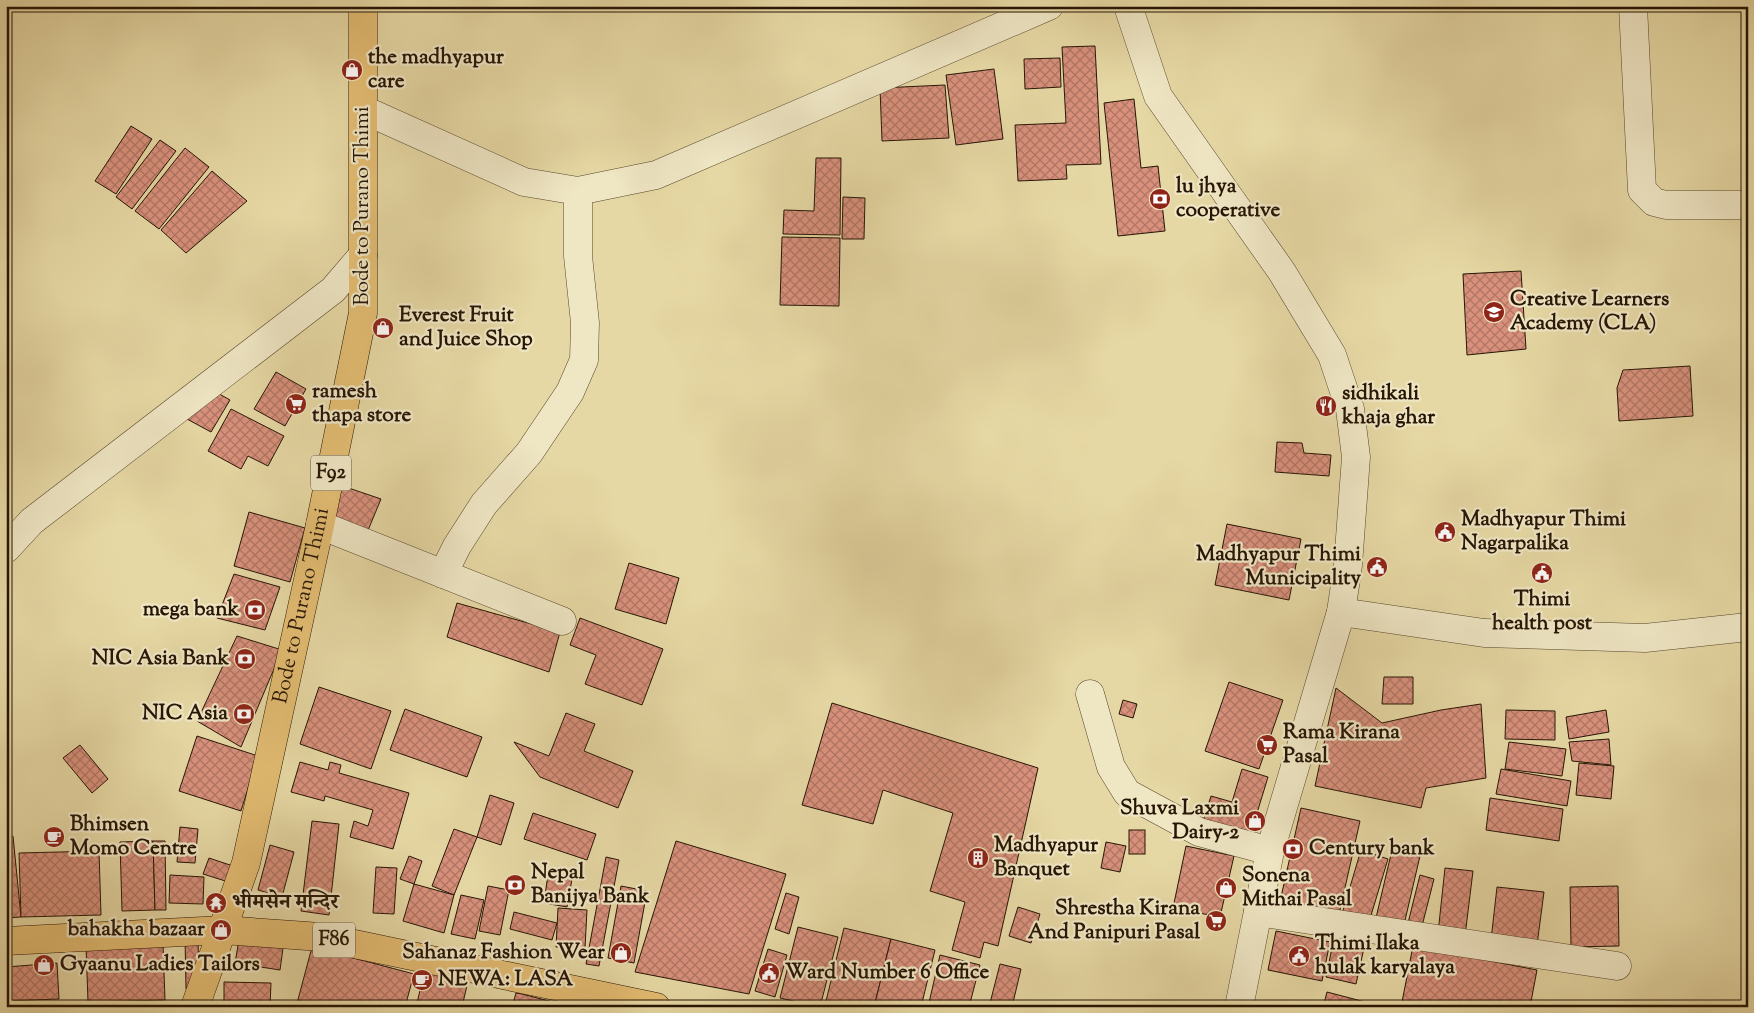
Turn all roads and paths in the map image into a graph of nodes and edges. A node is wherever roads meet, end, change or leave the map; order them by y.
1 (363, 6) edge
2 (1048, 6) edge
3 (1128, 6) edge
4 (1633, 6) edge
5 (364, 110) junction
6 (578, 191) junction
7 (1748, 204) edge
8 (363, 255) junction
9 (320, 525) junction
10 (6, 548) edge
11 (443, 574) junction
12 (1341, 612) junction
13 (562, 621) dead end
14 (1748, 627) edge
15 (1090, 694) dead end
16 (1270, 852) junction
17 (1258, 912) junction
18 (223, 930) junction
19 (6, 941) edge
20 (1617, 966) dead end
21 (624, 1004) edge
22 (194, 1007) edge
23 (656, 1007) edge
24 (1239, 1007) edge

1 - 5 main road, Bode to Purano Thimi / F92
2 - 6 street
3 - 12 street
4 - 7 street
5 - 6 street
5 - 8 main road, Bode to Purano Thimi / F92
6 - 11 street
8 - 9 main road, Bode to Purano Thimi / F92
8 - 10 street
9 - 11 street
9 - 18 main road, Bode to Purano Thimi / F92
11 - 13 street
12 - 14 street
12 - 16 street
15 - 16 street
16 - 17 street
17 - 20 street
17 - 24 street
18 - 19 main road, F86
18 - 21 main road, F86
18 - 22 main road, F92
21 - 23 main road, F86

